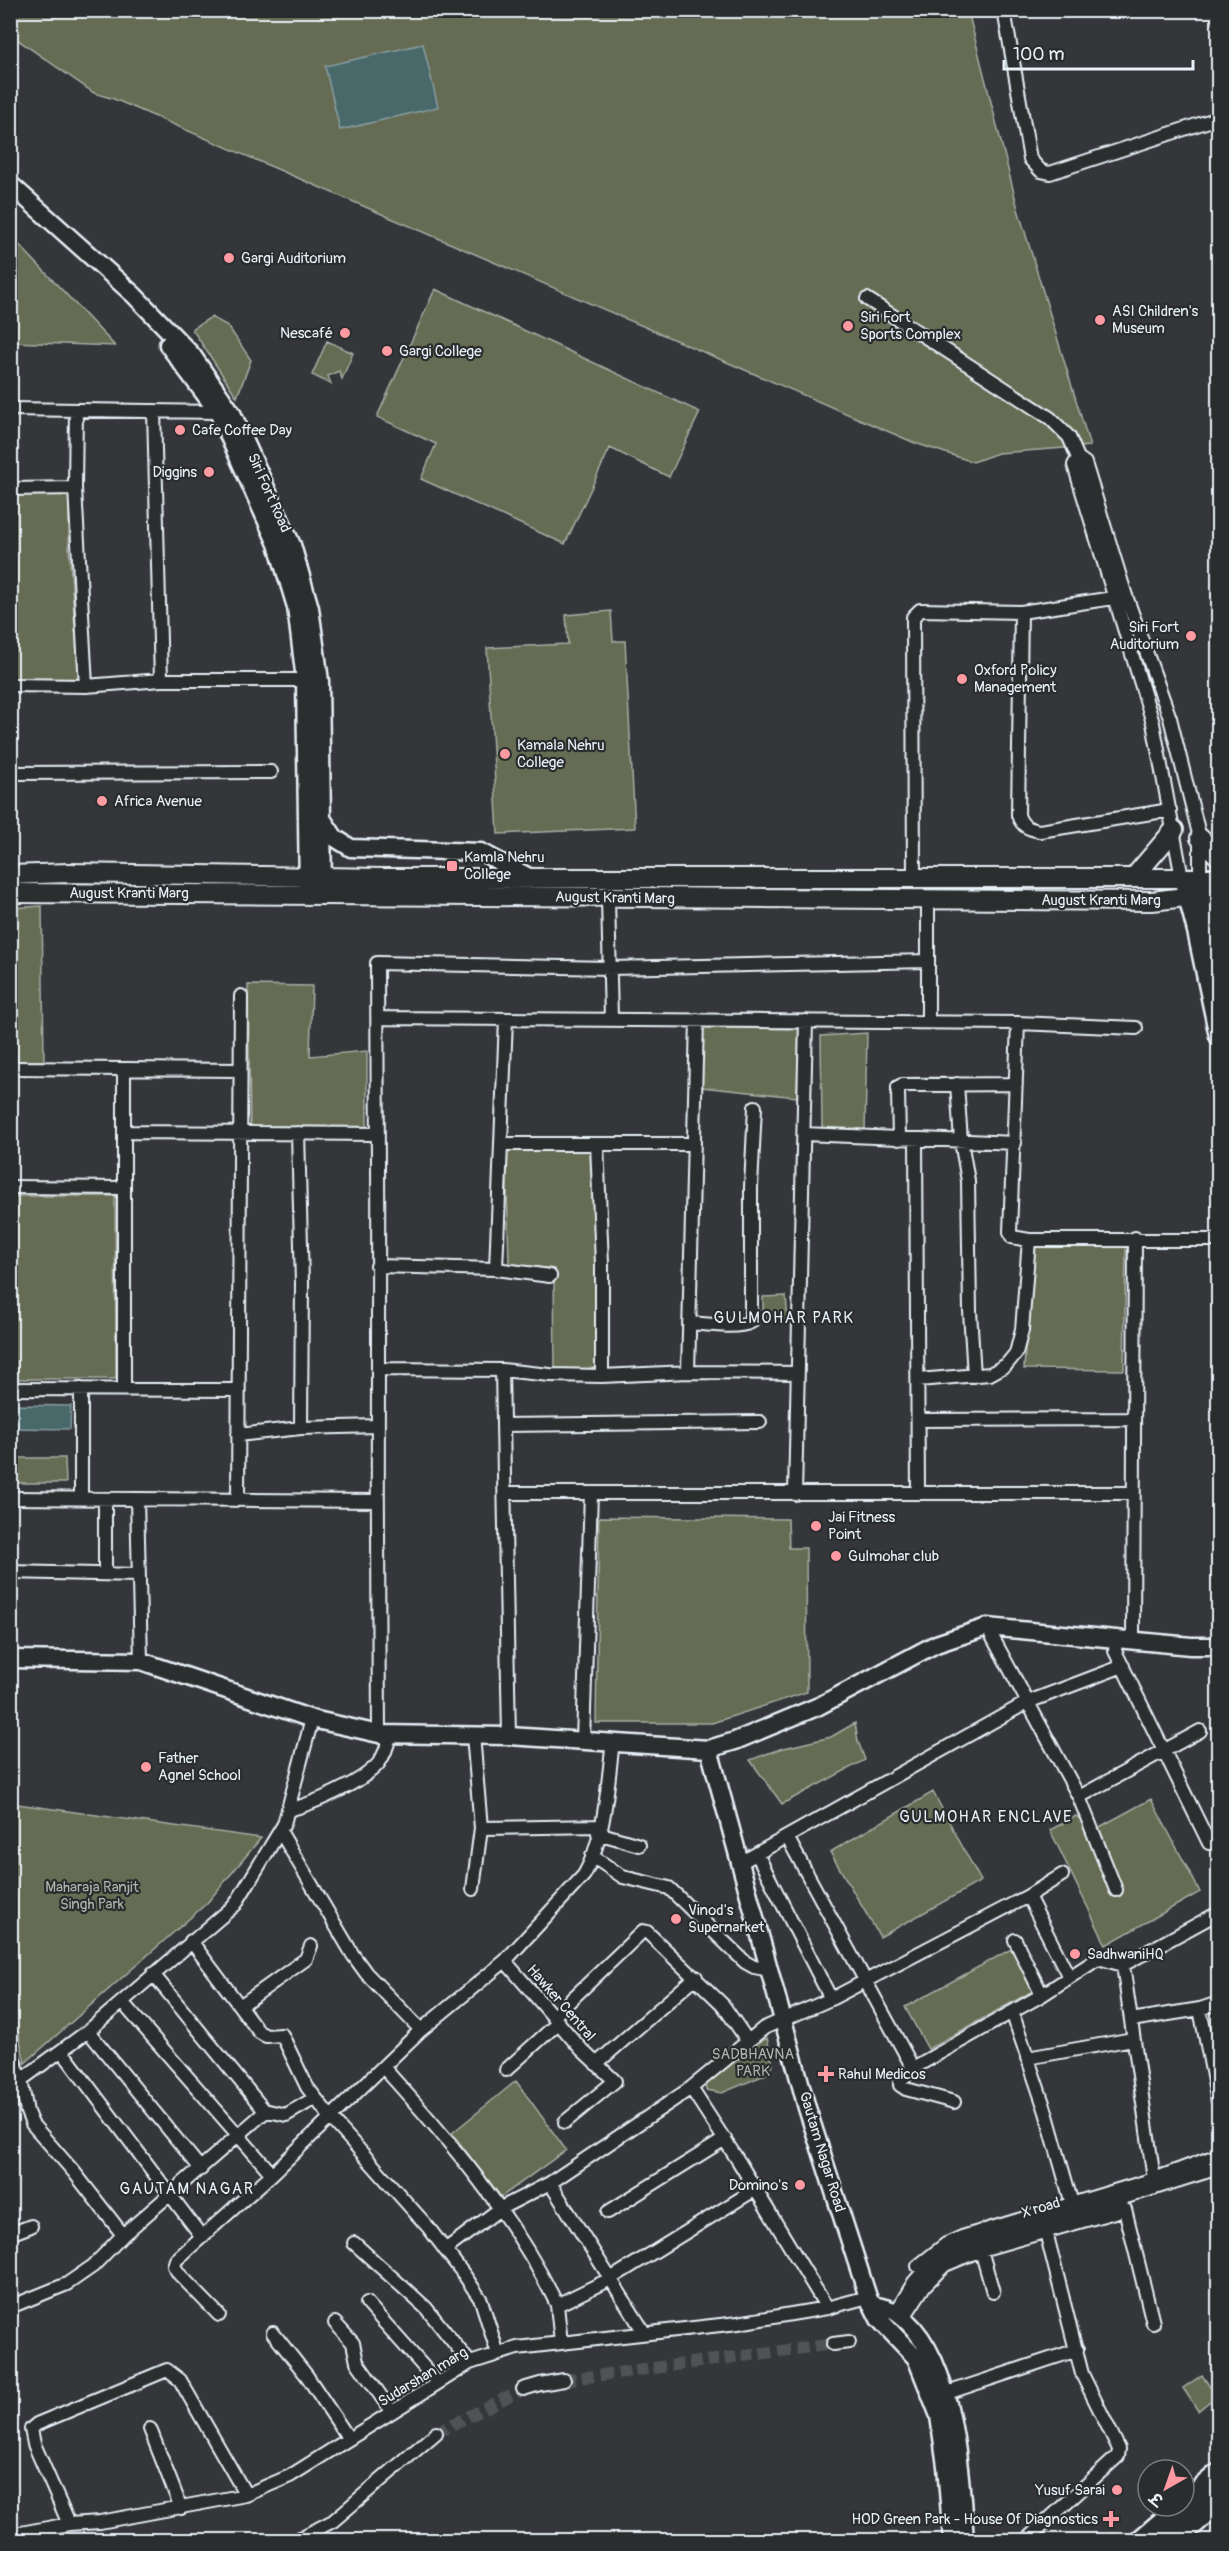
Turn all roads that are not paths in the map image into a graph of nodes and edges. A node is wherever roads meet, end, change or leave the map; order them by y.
1 (1004, 10) edge
2 (1218, 118) edge
3 (10, 184) edge
4 (10, 197) edge
5 (867, 299) dead end
6 (10, 409) edge
7 (76, 410) junction
8 (154, 411) junction
9 (218, 412) junction
10 (75, 488) junction
11 (10, 489) edge
12 (1120, 597) junction
13 (1021, 612) junction
14 (161, 680) junction
15 (305, 680) junction
16 (10, 685) edge
17 (86, 686) junction
18 (271, 772) dead end
19 (10, 773) edge
20 (1170, 810) junction
21 (323, 819) junction
22 (1174, 830) junction
23 (1200, 838) junction
24 (1218, 856) edge
25 (10, 875) edge
26 (1134, 877) junction
27 (531, 878) junction
28 (1182, 878) junction
29 (914, 879) junction
30 (316, 885) junction
31 (1206, 889) edge
32 (10, 893) edge
33 (608, 898) junction
34 (928, 900) junction
35 (928, 961) junction
36 (609, 968) junction
37 (1218, 968) edge
38 (241, 996) dead end
39 (378, 1018) junction
40 (506, 1019) junction
41 (611, 1019) junction
42 (697, 1020) junction
43 (806, 1021) junction
44 (928, 1022) junction
45 (1018, 1023) junction
46 (1136, 1028) dead end
47 (1218, 1036) edge
48 (10, 1068) edge
49 (124, 1069) junction
50 (239, 1070) junction
51 (957, 1084) junction
52 (1016, 1084) junction
53 (755, 1107) dead end
54 (124, 1132) junction
55 (239, 1132) junction
56 (298, 1133) junction
57 (378, 1134) junction
58 (804, 1134) junction
59 (899, 1139) junction
60 (916, 1140) junction
61 (962, 1141) junction
62 (1015, 1143) junction
63 (502, 1144) junction
64 (597, 1144) junction
65 (694, 1144) junction
66 (10, 1187) edge
67 (124, 1188) junction
68 (1135, 1238) junction
69 (1029, 1240) junction
70 (1218, 1240) edge
71 (377, 1266) junction
72 (496, 1269) junction
73 (550, 1276) dead end
74 (689, 1323) junction
75 (378, 1369) junction
76 (502, 1370) junction
77 (688, 1372) junction
78 (798, 1373) junction
79 (602, 1376) junction
80 (974, 1376) junction
81 (918, 1380) junction
82 (10, 1389) edge
83 (81, 1389) junction
84 (124, 1389) junction
85 (238, 1390) junction
86 (1134, 1419) junction
87 (918, 1420) junction
88 (760, 1422) dead end
89 (504, 1425) junction
90 (378, 1426) junction
91 (301, 1428) junction
92 (238, 1435) junction
93 (504, 1493) junction
94 (591, 1493) junction
95 (918, 1493) junction
96 (1133, 1493) junction
97 (795, 1494) junction
98 (10, 1498) edge
99 (81, 1499) junction
100 (105, 1499) junction
101 (137, 1499) junction
102 (238, 1500) junction
103 (378, 1501) junction
104 (10, 1572) edge
105 (105, 1574) junction
106 (138, 1575) junction
107 (987, 1627) junction
108 (1116, 1638) junction
109 (1133, 1640) junction
110 (1218, 1646) edge
111 (10, 1659) edge
112 (141, 1661) junction
113 (1123, 1666) junction
114 (1028, 1702) junction
115 (312, 1719) junction
116 (1200, 1731) dead end
117 (385, 1734) junction
118 (473, 1735) junction
119 (508, 1736) junction
120 (583, 1741) junction
121 (613, 1742) junction
122 (709, 1749) junction
123 (1164, 1749) junction
124 (1078, 1797) junction
125 (288, 1810) junction
126 (481, 1828) junction
127 (599, 1830) junction
128 (280, 1831) junction
129 (787, 1837) junction
130 (1209, 1843) dead end
131 (639, 1845) dead end
132 (757, 1854) junction
133 (592, 1856) junction
134 (740, 1863) junction
135 (1062, 1875) dead end
136 (473, 1889) dead end
137 (1116, 1890) dead end
138 (1028, 1896) junction
139 (1218, 1913) edge
140 (1015, 1940) dead end
141 (191, 1941) junction
142 (311, 1946) dead end
143 (505, 1961) junction
144 (1123, 1965) junction
145 (770, 1970) junction
146 (153, 1974) junction
147 (696, 1977) junction
148 (1069, 1977) junction
149 (865, 1980) junction
150 (1042, 1995) junction
151 (831, 1999) junction
152 (122, 2002) junction
153 (1218, 2003) edge
154 (240, 2006) junction
155 (1200, 2009) junction
156 (1012, 2012) junction
157 (783, 2019) junction
158 (556, 2020) junction
159 (1131, 2020) junction
160 (421, 2030) junction
161 (88, 2031) junction
162 (1133, 2039) junction
163 (747, 2040) junction
164 (10, 2048) edge
165 (62, 2051) junction
166 (1027, 2058) junction
167 (596, 2064) junction
168 (383, 2067) junction
169 (913, 2068) junction
170 (506, 2070) dead end
171 (16, 2082) edge
172 (691, 2088) junction
173 (315, 2098) junction
174 (954, 2102) dead end
175 (1218, 2102) edge
176 (266, 2111) junction
177 (330, 2118) junction
178 (565, 2122) dead end
179 (239, 2136) junction
180 (725, 2139) junction
181 (1218, 2155) edge
182 (1218, 2168) edge
183 (201, 2169) junction
184 (272, 2174) junction
185 (1154, 2179) junction
186 (550, 2183) junction
187 (756, 2189) junction
188 (170, 2194) junction
189 (1072, 2204) junction
190 (501, 2208) junction
191 (608, 2212) dead end
192 (31, 2226) dead end
193 (1046, 2232) junction
194 (10, 2234) edge
195 (123, 2235) junction
196 (202, 2237) junction
197 (354, 2242) dead end
198 (445, 2250) junction
199 (981, 2250) junction
200 (610, 2279) junction
201 (993, 2292) dead end
202 (870, 2301) junction
203 (367, 2303) dead end
204 (557, 2305) junction
205 (10, 2307) edge
206 (827, 2308) junction
207 (901, 2309) junction
208 (219, 2316) dead end
209 (335, 2323) dead end
210 (1153, 2323) dead end
211 (644, 2332) junction
212 (273, 2333) dead end
213 (849, 2342) dead end
214 (561, 2343) junction
215 (833, 2344) tunnel mouth
216 (1077, 2350) junction
217 (498, 2355) junction
218 (470, 2363) junction
219 (564, 2380) tunnel mouth
220 (438, 2383) junction
221 (524, 2389) tunnel mouth
222 (946, 2393) junction
223 (392, 2412) junction
224 (150, 2429) dead end
225 (436, 2433) tunnel mouth
226 (349, 2439) junction
227 (1218, 2475) edge
228 (1196, 2494) edge
229 (246, 2495) junction
230 (1218, 2502) edge
231 (181, 2508) junction
232 (1168, 2518) edge
233 (69, 2524) junction
234 (10, 2535) edge
235 (296, 2541) edge
236 (952, 2541) edge
237 (966, 2541) edge
238 (1026, 2541) edge
239 (1142, 2541) edge
240 (1174, 2541) edge

1 - 2 street
3 - 21 street, Siri Fort Road
4 - 9 street, Siri Fort Road
5 - 12 street
6 - 7 street
7 - 8 street
7 - 10 street
8 - 9 street
8 - 14 street
9 - 15 street, Siri Fort Road
10 - 11 street
10 - 17 street
12 - 13 street
12 - 20 street
12 - 23 street
13 - 20 street
13 - 29 street
14 - 15 street
14 - 17 street
15 - 30 street, Siri Fort Road
16 - 17 street
18 - 19 street
20 - 22 street
21 - 27 street
21 - 30 street, Siri Fort Road
22 - 26 main road
22 - 28 street
23 - 24 main road
23 - 31 street
25 - 30 main road, August Kranti Marg
26 - 28 main road, August Kranti Marg
26 - 29 main road, August Kranti Marg
27 - 29 main road, August Kranti Marg
27 - 30 main road, August Kranti Marg
28 - 31 main road, August Kranti Marg
30 - 32 main road, August Kranti Marg
30 - 33 main road, August Kranti Marg
31 - 34 main road, August Kranti Marg
31 - 37 street
31 - 47 street
33 - 34 main road, August Kranti Marg
33 - 36 street
34 - 35 street
35 - 36 street
35 - 44 street
36 - 39 street
36 - 41 street
38 - 50 street
39 - 40 street
39 - 57 street
40 - 41 street
40 - 63 street
41 - 42 street
42 - 43 street
42 - 65 street
43 - 44 street
43 - 58 street
44 - 45 street
45 - 46 street
45 - 52 street
48 - 49 street
49 - 50 street
49 - 54 street
50 - 55 street
51 - 52 street
51 - 59 street
51 - 61 street
52 - 62 street
53 - 74 street
54 - 55 street
54 - 67 street
55 - 56 street
55 - 85 street
56 - 57 street
56 - 91 street
57 - 71 street
58 - 59 street
58 - 78 street
59 - 60 street
60 - 61 street
60 - 81 street
61 - 62 street
61 - 80 street
62 - 69 street
63 - 64 street
63 - 72 street
64 - 65 street
64 - 79 street
65 - 74 street
66 - 67 street
67 - 84 street
68 - 69 street
68 - 70 street
68 - 86 street
69 - 80 street
71 - 72 street
71 - 75 street
72 - 73 street
74 - 77 street
75 - 76 street
75 - 90 street
76 - 79 street
76 - 89 street
77 - 78 street
77 - 79 street
78 - 97 street
80 - 81 street
81 - 87 street
82 - 83 street
83 - 84 street
83 - 99 street
84 - 85 street
85 - 92 street
86 - 87 street
86 - 96 street
87 - 95 street
88 - 89 street
89 - 93 street
90 - 91 street
90 - 103 street
91 - 92 street
92 - 102 street
93 - 94 street
93 - 119 street
94 - 97 street
94 - 120 street
95 - 96 street
95 - 97 street
96 - 109 street
98 - 99 street
99 - 100 street
100 - 101 street
100 - 105 street
101 - 102 street
101 - 106 street
102 - 103 street
103 - 117 street
104 - 105 street
105 - 106 street
106 - 112 street
107 - 108 street
107 - 114 street
107 - 122 street
108 - 109 street
108 - 113 street
109 - 110 street
111 - 112 street
112 - 115 street
113 - 114 street
113 - 123 street
114 - 124 street
114 - 129 street
115 - 117 street
115 - 125 street
116 - 123 street
117 - 118 street
117 - 125 street
118 - 119 street
118 - 126 street
119 - 120 street
120 - 121 street
121 - 122 street
121 - 127 street
122 - 134 street, Gautam Nagar Road
123 - 124 street
123 - 130 street
124 - 137 street
125 - 128 street
126 - 127 street
126 - 136 street
127 - 131 street
127 - 133 street
128 - 141 street
128 - 160 street
129 - 132 street
129 - 149 street
132 - 134 street
132 - 151 street
133 - 143 street
133 - 145 street
134 - 145 street, Gautam Nagar Road
135 - 138 street
138 - 148 street
138 - 149 street
139 - 144 street
140 - 150 street
141 - 146 street
141 - 154 street
142 - 154 street
143 - 158 street, Hawker Central
143 - 160 street
144 - 148 street
144 - 159 street
145 - 157 street, Gautam Nagar Road
146 - 152 street
146 - 176 street
147 - 158 street
147 - 163 street
147 - 167 street
148 - 150 street
149 - 151 street
149 - 169 street
150 - 156 street
151 - 157 street
152 - 161 street
152 - 179 street
153 - 155 street
154 - 173 street
155 - 159 street
155 - 175 street
156 - 166 street
156 - 169 street
157 - 163 street
157 - 202 street, Gautam Nagar Road
158 - 167 street, Hawker Central
158 - 170 street
159 - 162 street
160 - 168 street
161 - 165 street
161 - 183 street
162 - 166 street
162 - 185 street
163 - 172 street
164 - 171 street
165 - 171 street
165 - 188 street
166 - 189 street
167 - 178 street, Hawker Central
168 - 177 street
168 - 190 street
169 - 174 street
171 - 195 street
172 - 180 street
172 - 186 street
173 - 176 street
173 - 177 street
176 - 179 street
177 - 184 street
177 - 198 street
179 - 183 street
179 - 184 street
180 - 187 street
180 - 191 street
181 - 185 street
182 - 207 street, X road
183 - 188 street
184 - 196 street
185 - 189 street
186 - 190 street
186 - 200 street
187 - 200 street
187 - 206 street
188 - 195 street
188 - 196 street
189 - 207 street
190 - 198 street
190 - 204 street
192 - 194 street
193 - 199 street
193 - 210 street
193 - 216 street
195 - 205 street
196 - 208 street
197 - 218 street
198 - 217 street
199 - 201 street
199 - 207 street
200 - 204 street
200 - 211 street
202 - 206 street, Sudarshan marg
202 - 207 street
202 - 236 street, Gautam Nagar Road
203 - 220 street
204 - 214 street
206 - 211 street, Sudarshan marg
207 - 222 street
209 - 223 street
211 - 214 street, Sudarshan marg
212 - 226 street
213 - 215 street
214 - 217 street, Sudarshan marg
216 - 222 street
216 - 238 street
217 - 218 street, Sudarshan marg
218 - 220 street, Sudarshan marg
219 - 221 street
220 - 223 street, Sudarshan marg
222 - 237 street
223 - 226 street, Sudarshan marg
224 - 231 street
225 - 235 street
226 - 229 street, Sudarshan marg
227 - 228 highway
229 - 231 street, Sudarshan marg
229 - 233 street
230 - 240 highway
231 - 233 street, Sudarshan marg
232 - 239 highway
233 - 234 street, Sudarshan marg

